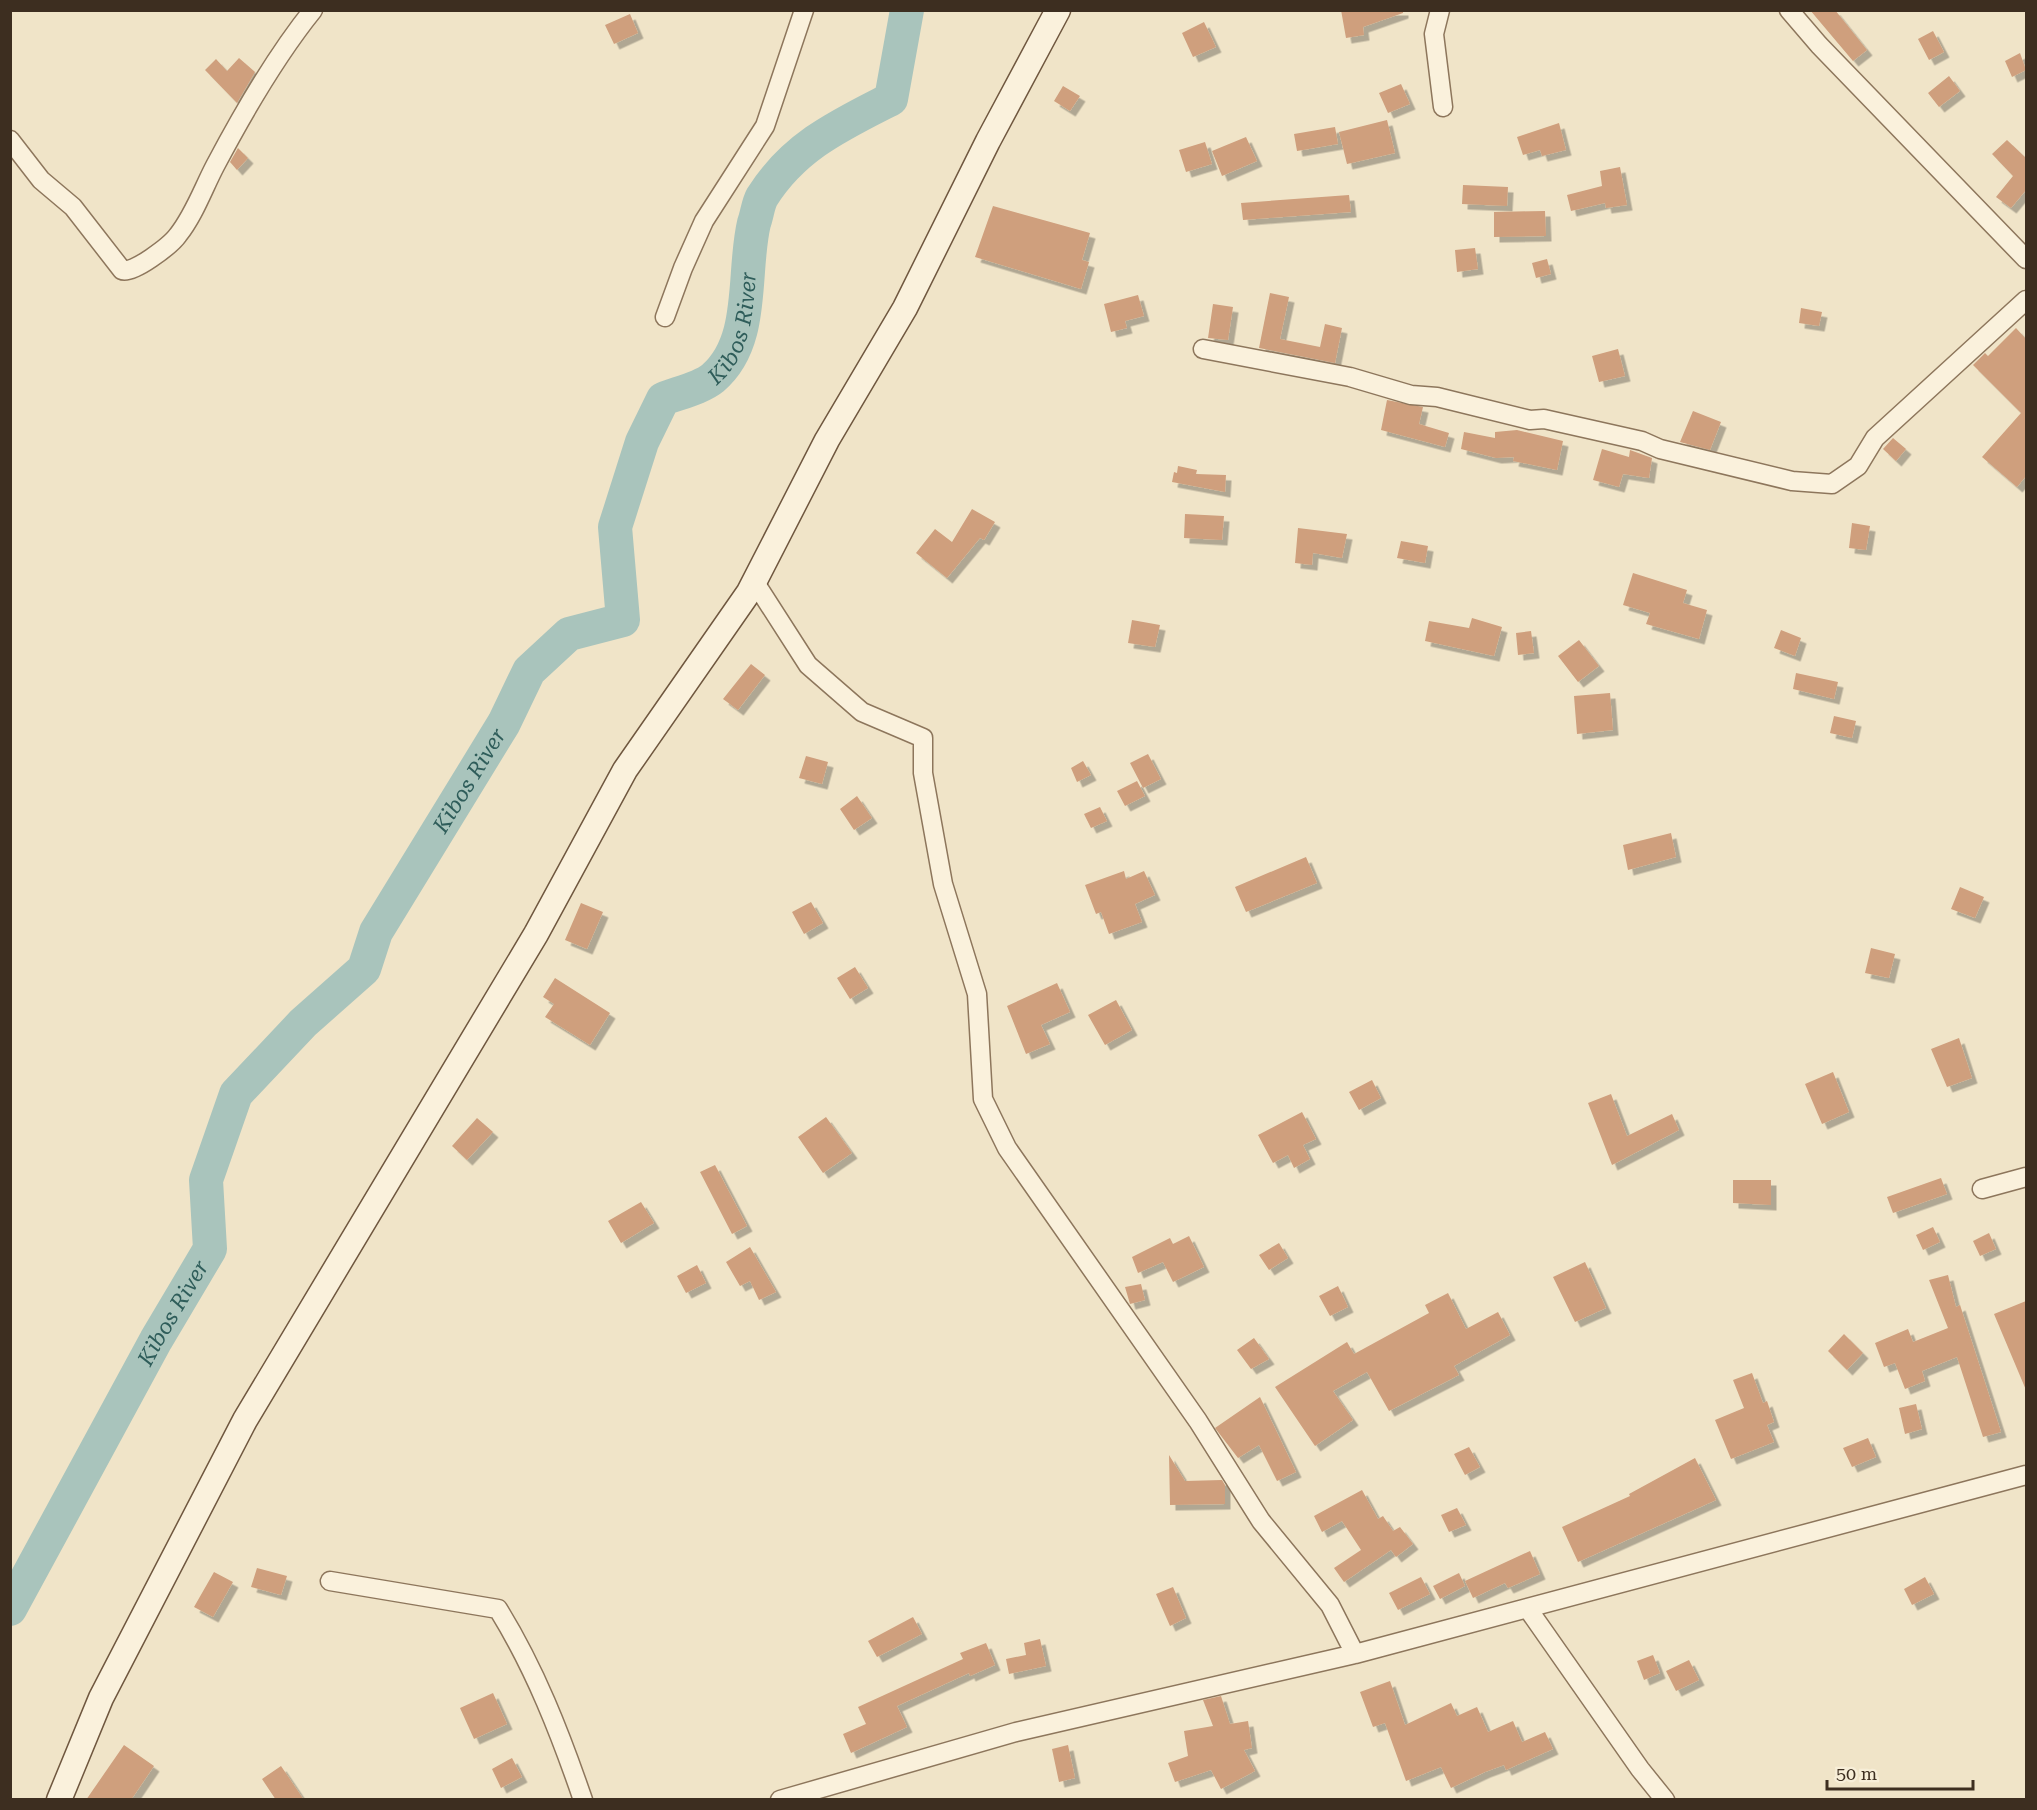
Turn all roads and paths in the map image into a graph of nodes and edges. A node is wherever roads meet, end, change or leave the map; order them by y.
1 (313, 10) edge
2 (804, 10) edge
3 (1058, 10) edge
4 (1440, 10) edge
5 (1790, 10) edge
6 (1443, 107) dead end
7 (10, 140) edge
8 (2026, 259) edge
9 (2026, 300) edge
10 (665, 317) dead end
11 (1203, 349) dead end
12 (754, 581) junction
13 (2026, 1177) edge
14 (1982, 1189) dead end
15 (2026, 1475) edge
16 (330, 1581) dead end
17 (1528, 1609) junction
18 (1355, 1654) junction
19 (59, 1800) edge
20 (583, 1800) edge
21 (780, 1800) edge
22 (1665, 1800) edge

1 - 7 street
2 - 10 street
3 - 12 main road
4 - 6 street
5 - 8 street
9 - 11 street
12 - 18 street
12 - 19 main road
13 - 14 street
15 - 17 street
16 - 20 street
17 - 18 street
17 - 22 street
18 - 21 street

